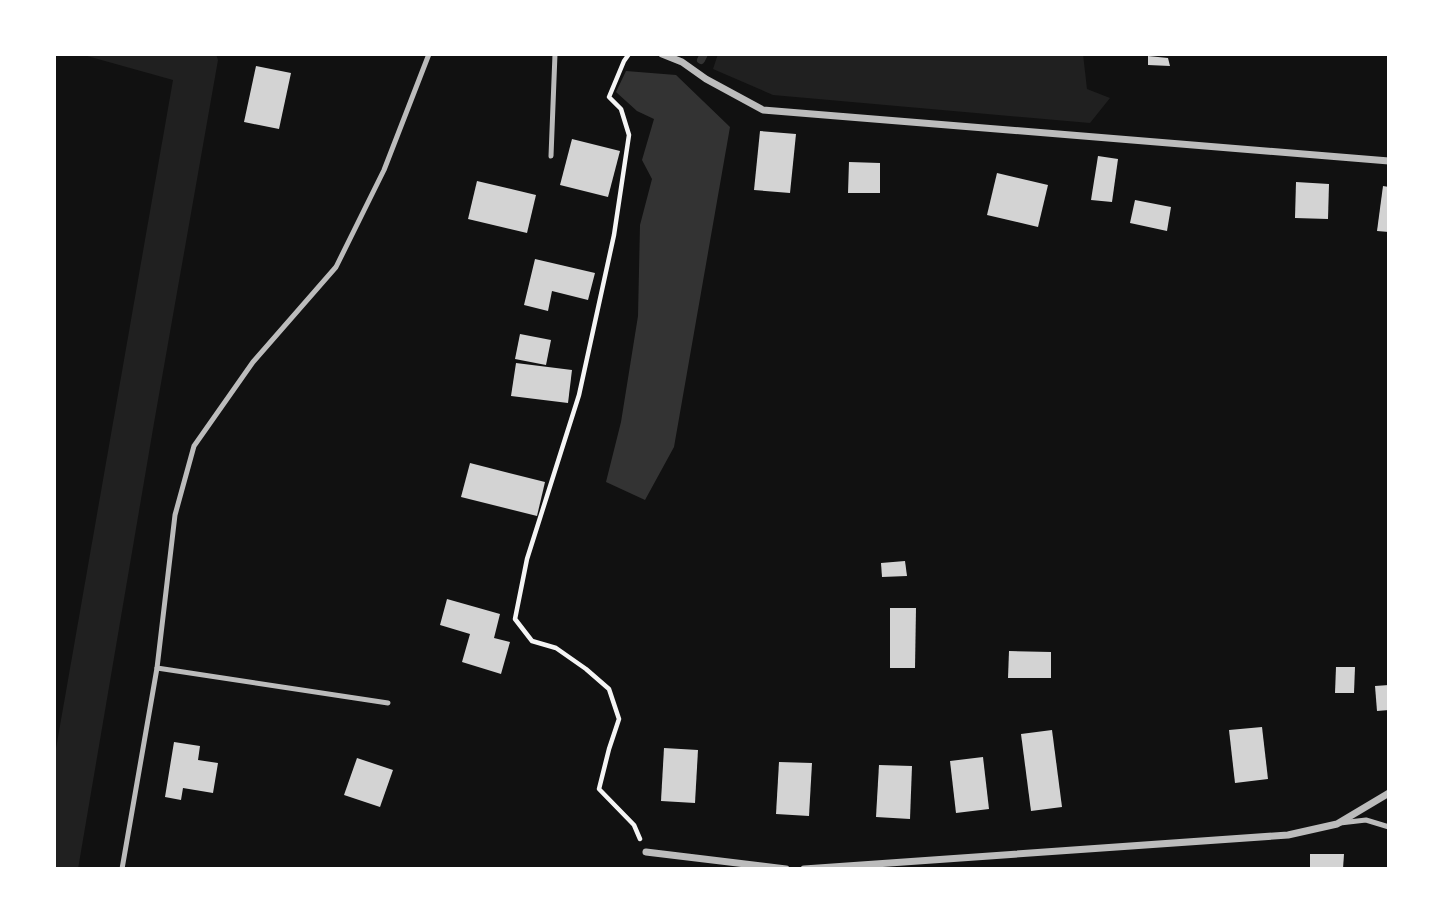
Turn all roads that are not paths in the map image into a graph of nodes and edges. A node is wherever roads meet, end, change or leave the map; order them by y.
1 (429, 54) edge
2 (555, 54) edge
3 (662, 54) edge
4 (551, 156) dead end
5 (1389, 161) edge
6 (157, 668) junction
7 (388, 703) dead end
8 (1389, 793) edge
9 (1337, 824) junction
10 (1389, 827) edge
11 (646, 852) road end
12 (122, 869) edge
13 (786, 869) edge
14 (804, 869) edge

1 - 6 lane
2 - 4 lane
3 - 5 street
6 - 7 lane
6 - 12 lane
8 - 9 street
9 - 10 lane
9 - 14 street
11 - 13 street

